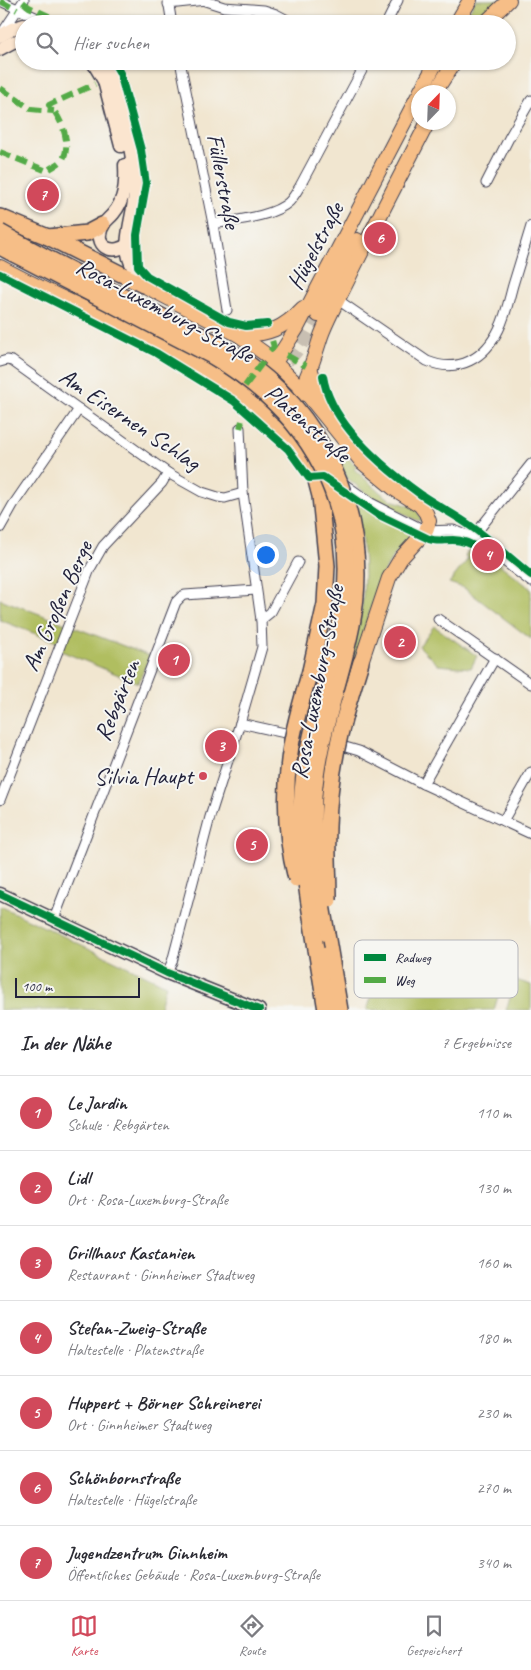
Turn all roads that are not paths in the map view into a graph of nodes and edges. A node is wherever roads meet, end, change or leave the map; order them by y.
1 (24, 0) edge
2 (205, 0) edge
3 (398, 0) edge
4 (470, 0) edge
5 (509, 0) edge
6 (0, 1) edge
7 (168, 2) edge
8 (17, 10) junction
9 (29, 15) edge
10 (170, 15) edge
11 (278, 15) edge
12 (390, 15) edge
13 (461, 15) edge
14 (493, 15) edge
15 (15, 28) edge
16 (0, 36) edge
17 (15, 41) edge
18 (0, 49) edge
19 (97, 70) edge
20 (109, 70) edge
21 (182, 70) edge
22 (362, 70) edge
23 (432, 70) edge
24 (448, 70) edge
25 (458, 70) edge
26 (424, 85) edge
27 (439, 85) edge
28 (449, 85) edge
29 (531, 100) edge
30 (411, 109) edge
31 (414, 130) edge
32 (424, 130) edge
33 (486, 183) dead end
34 (0, 217) edge
35 (213, 224) junction
36 (102, 226) junction
37 (531, 226) edge
38 (0, 232) edge
39 (48, 237) junction
40 (128, 244) junction
41 (0, 247) edge
42 (2, 268) edge
43 (52, 280) dead end
44 (143, 285) junction
45 (312, 298) junction
46 (338, 300) junction
47 (227, 310) dead end
48 (318, 315) tunnel mouth
49 (239, 335) junction
50 (0, 362) edge
51 (276, 362) junction
52 (310, 368) junction
53 (302, 387) junction
54 (260, 408) junction
55 (79, 409) junction
56 (331, 423) junction
57 (274, 427) joint
58 (240, 428) dead end
59 (362, 462) junction
60 (314, 464) junction
61 (531, 464) edge
62 (168, 473) junction
63 (243, 493) junction
64 (0, 528) edge
65 (426, 531) junction
66 (472, 537) junction
67 (298, 562) dead end
68 (531, 582) edge
69 (256, 590) junction
70 (438, 619) dead end
71 (261, 620) junction
72 (495, 658) junction
73 (361, 662) joint
74 (531, 684) edge
75 (240, 723) junction
76 (531, 772) edge
77 (423, 784) junction
78 (0, 800) edge
79 (503, 821) junction
80 (531, 834) edge
81 (0, 894) edge
82 (60, 921) junction
83 (327, 934) junction
84 (316, 949) junction
85 (169, 970) junction
86 (259, 1010) edge
87 (326, 1010) edge
88 (340, 1010) edge

1 - 8 street
2 - 7 street
2 - 11 street
3 - 12 street
4 - 13 main road
5 - 14 main road
6 - 8 street
7 - 10 street
8 - 9 street
8 - 16 street
15 - 16 main road
17 - 18 main road
19 - 36 main road
20 - 40 main road
21 - 35 street, Füllerstraße
22 - 35 street
23 - 26 main road
24 - 27 main road
25 - 28 main road
29 - 33 street
30 - 45 main road, Hügelstraße
31 - 48 main road
32 - 46 main road, Hügelstraße
34 - 39 highway
35 - 47 street, Füllerstraße
36 - 39 highway
36 - 40 main road
37 - 46 street
38 - 83 highway, Rosa-Luxemburg-Straße, bridge
39 - 44 highway
40 - 44 main road
41 - 84 highway, Rosa-Luxemburg-Straße, bridge
42 - 43 main road
42 - 54 main road, Platenstraße
44 - 49 main road, Platenstraße
45 - 49 main road
45 - 51 main road, Hügelstraße
46 - 52 main road, Hügelstraße
49 - 51 main road, Platenstraße
50 - 55 street, Am Eisernen Schlag
51 - 53 main road, Platenstraße
51 - 54 main road, Hügelstraße
52 - 53 main road, Hügelstraße
52 - 56 main road
53 - 54 main road, Hügelstraße
53 - 56 main road, Platenstraße
54 - 57 main road, Platenstraße
55 - 62 street, Am Eisernen Schlag
55 - 64 street
56 - 59 main road, Platenstraße
57 - 60 highway
58 - 63 street
59 - 60 main road
59 - 65 main road, Platenstraße
60 - 65 street, Platenstraße
60 - 84 highway, bridge
61 - 66 street
62 - 63 street, Am Eisernen Schlag
62 - 78 street, Am Großen Berge
63 - 69 street
65 - 66 street, Platenstraße
65 - 73 main road, Rosa-Luxemburg-Straße
66 - 68 street, Platenstraße
67 - 71 street
69 - 71 street
69 - 82 street, Rebgärten
70 - 72 street
71 - 75 street
72 - 74 street
72 - 77 street
73 - 83 highway, bridge
75 - 77 street
75 - 85 street
76 - 79 street
77 - 79 street
79 - 80 street
81 - 82 main road
82 - 85 main road
83 - 88 highway, Rosa-Luxemburg-Straße
84 - 87 highway, Rosa-Luxemburg-Straße
85 - 86 main road

